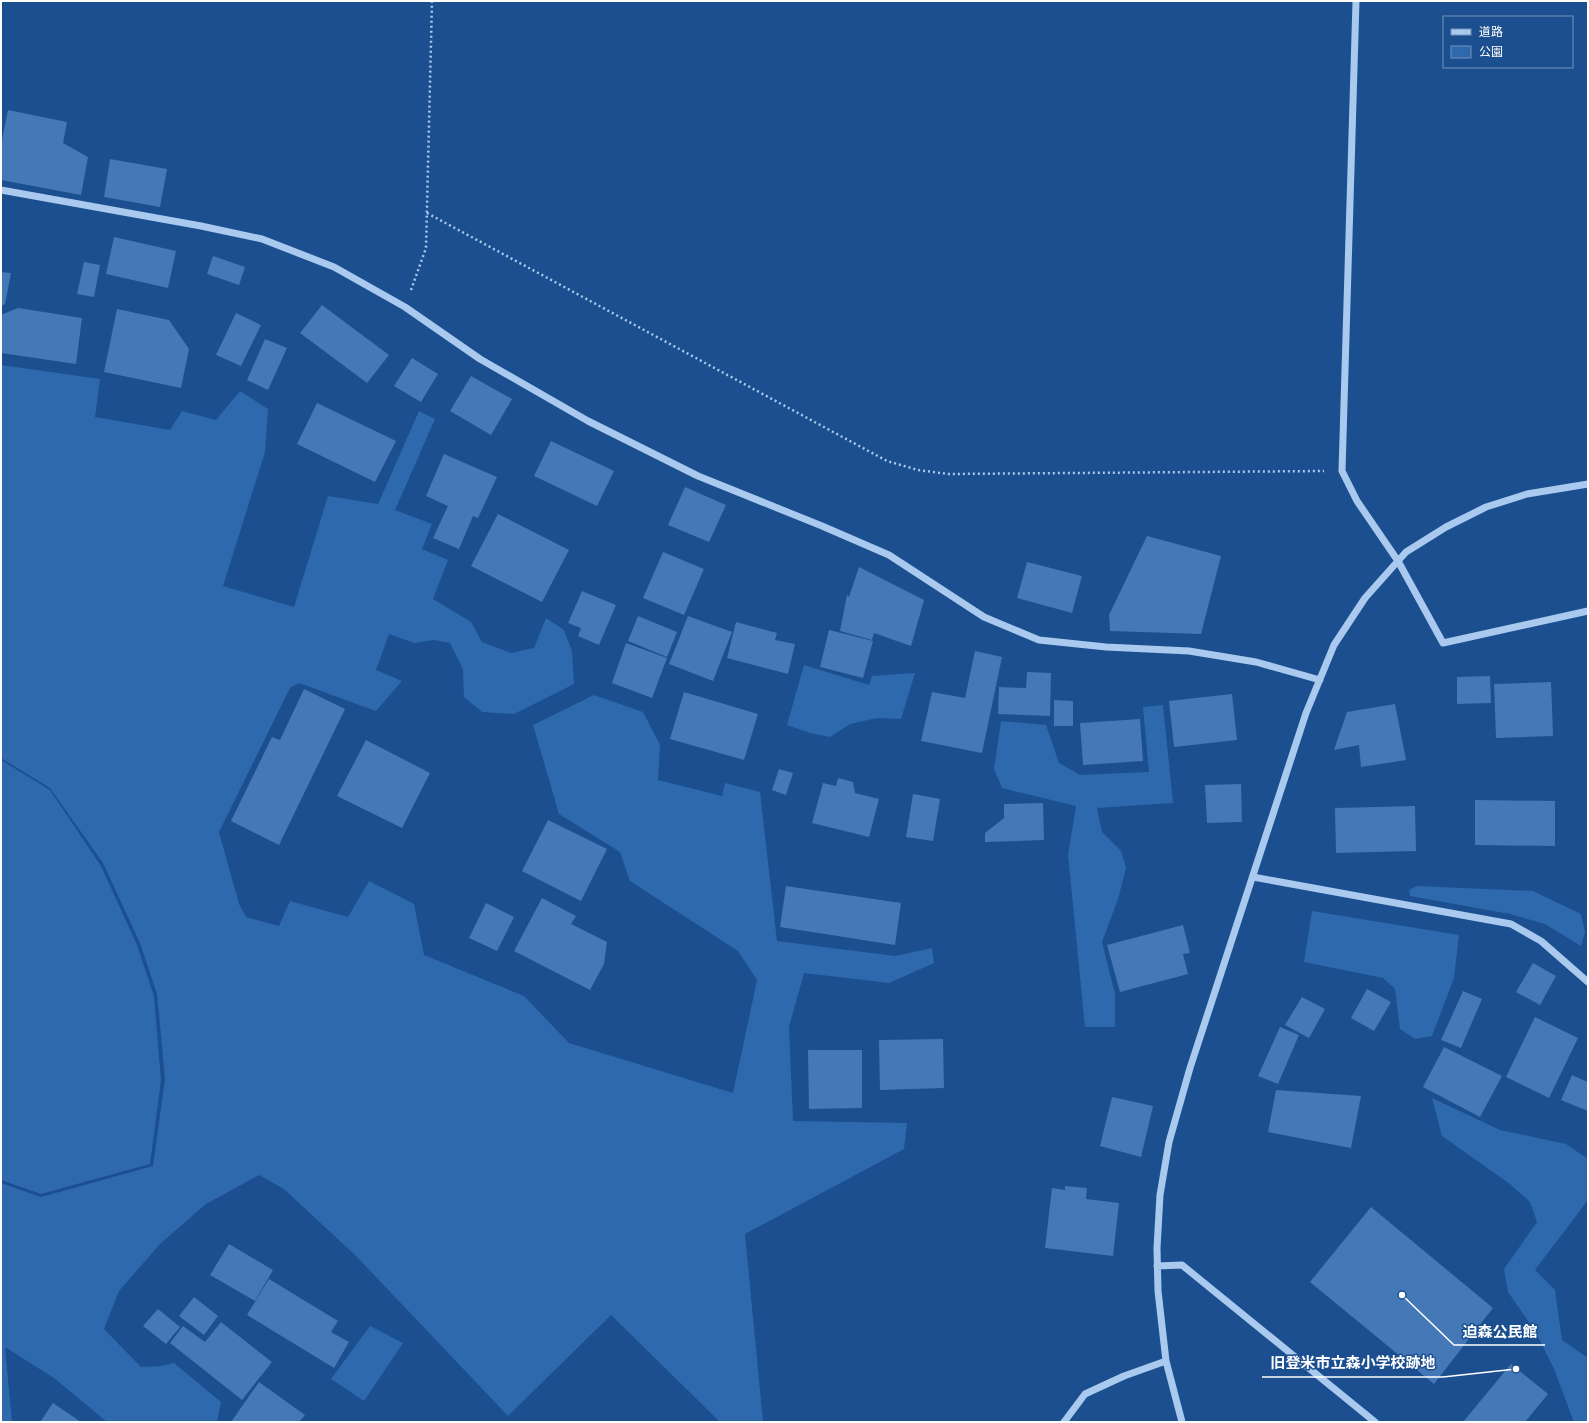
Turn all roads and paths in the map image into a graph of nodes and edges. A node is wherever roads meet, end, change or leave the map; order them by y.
1 (432, 1) edge
2 (1356, 1) edge
3 (1, 190) edge
4 (427, 213) junction
5 (405, 307) junction
6 (1342, 471) junction
7 (1588, 484) edge
8 (1398, 561) junction
9 (1588, 612) edge
10 (1320, 680) junction
11 (1253, 877) junction
12 (1588, 982) edge
13 (1157, 1266) junction
14 (1166, 1361) junction
15 (1064, 1422) edge
16 (1182, 1422) edge
17 (1375, 1422) edge

1 - 4 path
2 - 6 street
3 - 5 street
4 - 5 path
4 - 6 path
5 - 10 street
6 - 8 street
7 - 8 street
8 - 9 street
8 - 10 street
10 - 11 street
11 - 12 street
11 - 13 street
13 - 14 street
13 - 17 street
14 - 15 street
14 - 16 street

